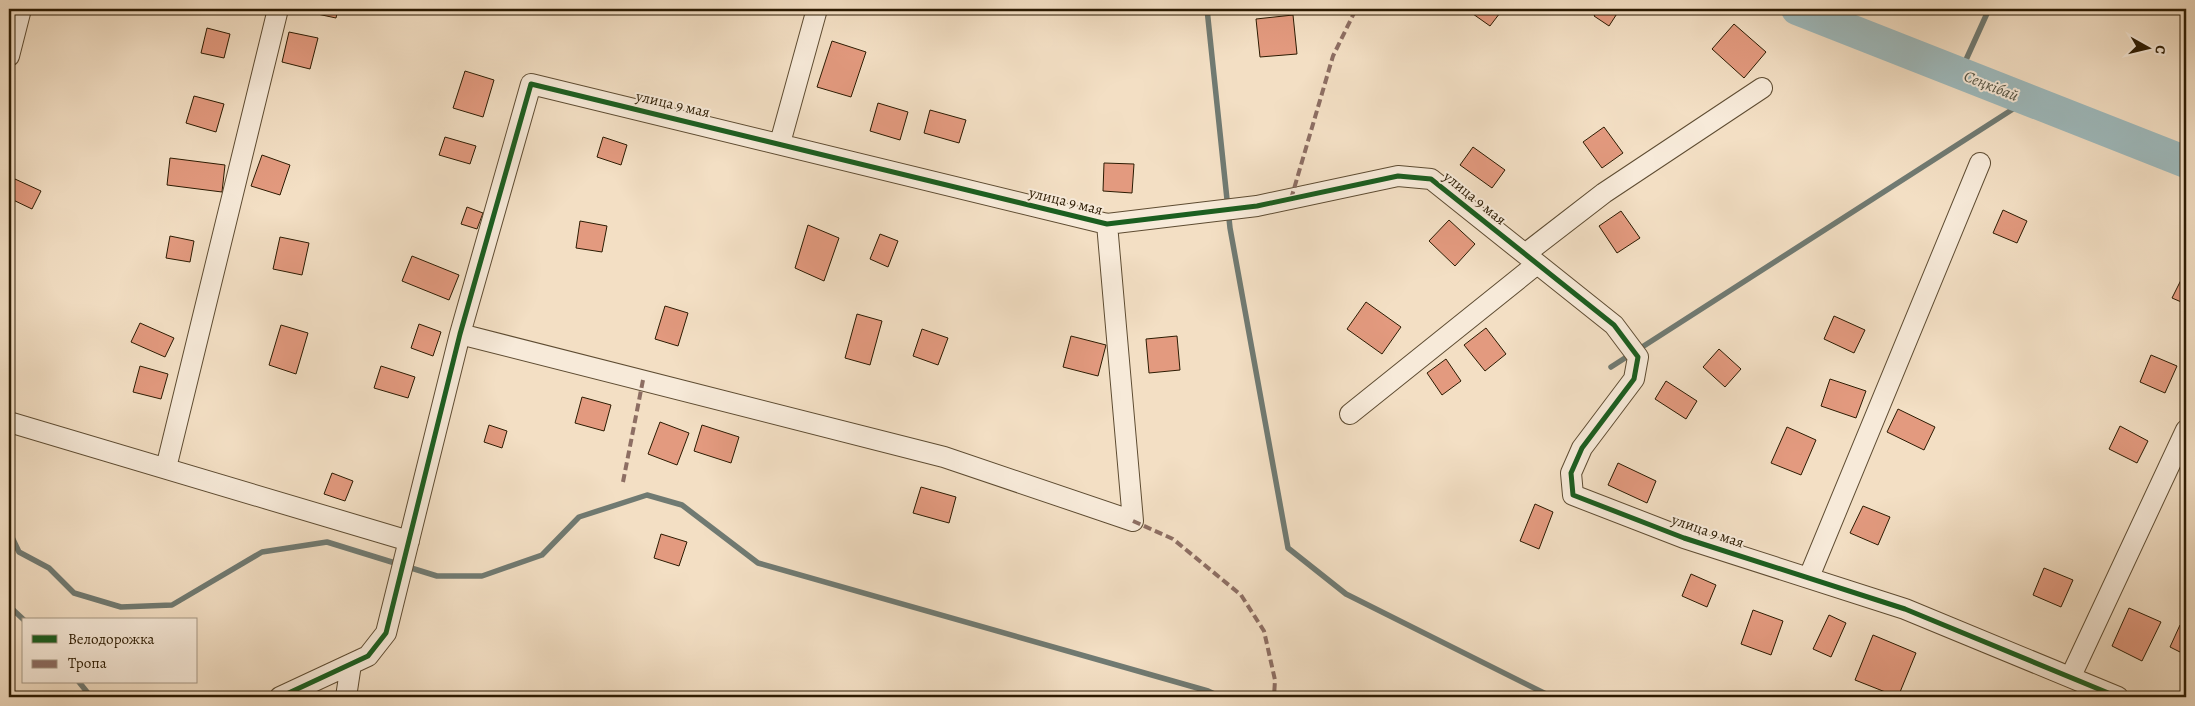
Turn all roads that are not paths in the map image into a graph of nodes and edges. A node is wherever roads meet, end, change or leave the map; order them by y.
1 (21, 9) edge
2 (278, 9) edge
3 (817, 9) edge
4 (9, 56) edge
5 (1762, 88) dead end
6 (780, 143) junction
7 (1980, 163) dead end
8 (1107, 224) junction
9 (1531, 259) junction
10 (460, 334) junction
11 (1350, 414) dead end
12 (9, 422) edge
13 (2186, 430) edge
14 (166, 468) junction
15 (408, 541) junction
16 (1808, 577) junction
17 (351, 664) junction
18 (2070, 676) junction
19 (307, 693) edge
20 (280, 697) edge
21 (346, 697) edge
22 (2118, 697) edge

1 - 4 street
2 - 14 street
3 - 6 street
5 - 9 street
6 - 8 street, улица 9 мая
6 - 10 street, улица 9 мая
7 - 16 street
8 - 9 street, улица 9 мая
8 - 10 street
9 - 11 street
9 - 16 street, улица 9 мая
10 - 15 street
12 - 14 street
13 - 18 street
14 - 15 street
15 - 17 street
16 - 18 street, улица 9 мая
17 - 19 street
17 - 21 street
18 - 22 street, улица 9 мая
19 - 20 street

